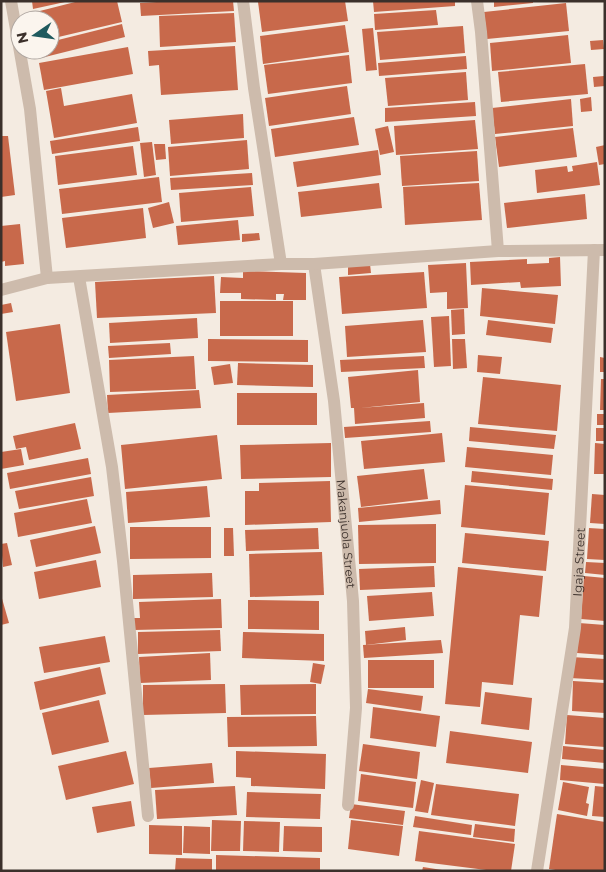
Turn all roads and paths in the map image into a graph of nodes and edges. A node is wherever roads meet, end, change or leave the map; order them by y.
1 (11, 1) edge
2 (243, 1) edge
3 (477, 1) edge
4 (600, 250) edge
5 (498, 251) junction
6 (280, 264) junction
7 (314, 264) junction
8 (47, 278) junction
9 (79, 278) junction
10 (1, 290) edge
11 (348, 805) dead end
12 (148, 816) dead end
13 (537, 871) edge

1 - 8 street
2 - 6 street
3 - 5 street
4 - 5 street
4 - 13 street, Igaja Street
5 - 7 street
6 - 7 street
6 - 9 street
7 - 11 street, Makanjuola Street
8 - 9 street
8 - 10 street
9 - 12 street

